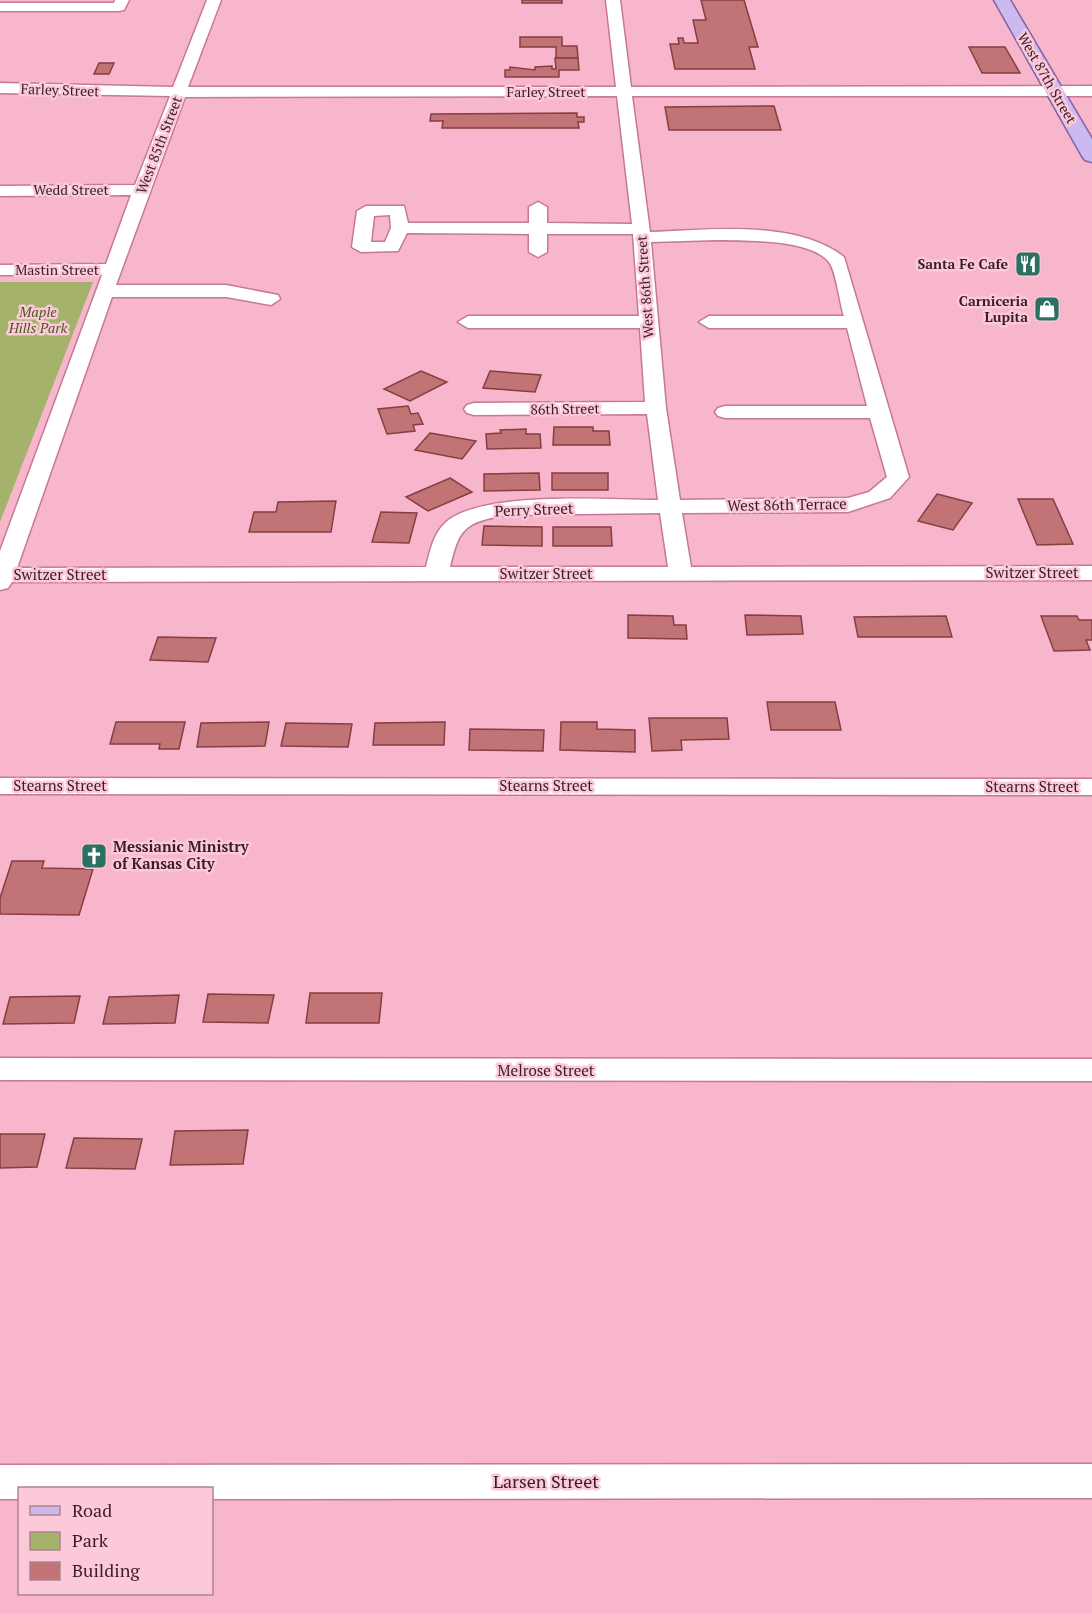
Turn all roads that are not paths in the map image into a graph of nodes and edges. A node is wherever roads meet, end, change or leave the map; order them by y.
1 (122, 0) edge
2 (214, 0) edge
3 (613, 0) edge
4 (1002, 0) edge
5 (0, 7) edge
6 (1068, 71) dead end
7 (0, 88) edge
8 (1055, 91) junction
9 (1086, 91) edge
10 (179, 92) junction
11 (624, 92) junction
12 (1092, 111) edge
13 (1092, 156) edge
14 (0, 190) edge
15 (142, 190) junction
16 (538, 207) dead end
17 (400, 228) dead end
18 (538, 228) junction
19 (641, 233) junction
20 (538, 252) dead end
21 (115, 269) junction
22 (0, 270) edge
23 (106, 291) junction
24 (271, 299) dead end
25 (468, 322) dead end
26 (647, 322) junction
27 (709, 322) dead end
28 (854, 322) junction
29 (656, 408) junction
30 (474, 409) dead end
31 (878, 411) junction
32 (725, 412) dead end
33 (670, 507) junction
34 (680, 573) junction
35 (1092, 573) edge
36 (436, 574) junction
37 (1, 578) edge
38 (0, 786) edge
39 (1092, 787) edge
40 (0, 1069) edge
41 (1092, 1070) edge
42 (1092, 1481) edge
43 (0, 1482) edge

1 - 5 street
2 - 10 street, West 85th Street
3 - 11 street, West 86th Street
4 - 8 main road, West 87th Street
6 - 9 main road, West 87th Street
7 - 10 street, Farley Street
8 - 9 street, Farley Street
8 - 11 street, Farley Street
8 - 13 main road, West 87th Street
9 - 12 main road, West 87th Street
10 - 11 street, Farley Street
10 - 15 street, West 85th Street
11 - 19 street, West 86th Street
14 - 15 street, Wedd Street
15 - 21 street, West 85th Street
16 - 18 street
17 - 18 street
18 - 19 street
18 - 20 street
19 - 26 street, West 86th Street
19 - 28 street, West 86th Terrace
21 - 22 street, Mastin Street
21 - 23 street, West 85th Street
23 - 24 street
23 - 37 street, West 85th Street
25 - 26 street
26 - 29 street, West 86th Street
27 - 28 street
28 - 31 street, West 86th Terrace
29 - 30 street, 86th Street
29 - 33 street, West 86th Street
31 - 32 street
31 - 33 street, West 86th Terrace
33 - 34 street, West 86th Street
33 - 36 street, Perry Street
34 - 35 street, Switzer Street
34 - 36 street, Switzer Street
36 - 37 street, Switzer Street
38 - 39 street, Stearns Street
40 - 41 street, Melrose Street
42 - 43 street, Larsen Street

